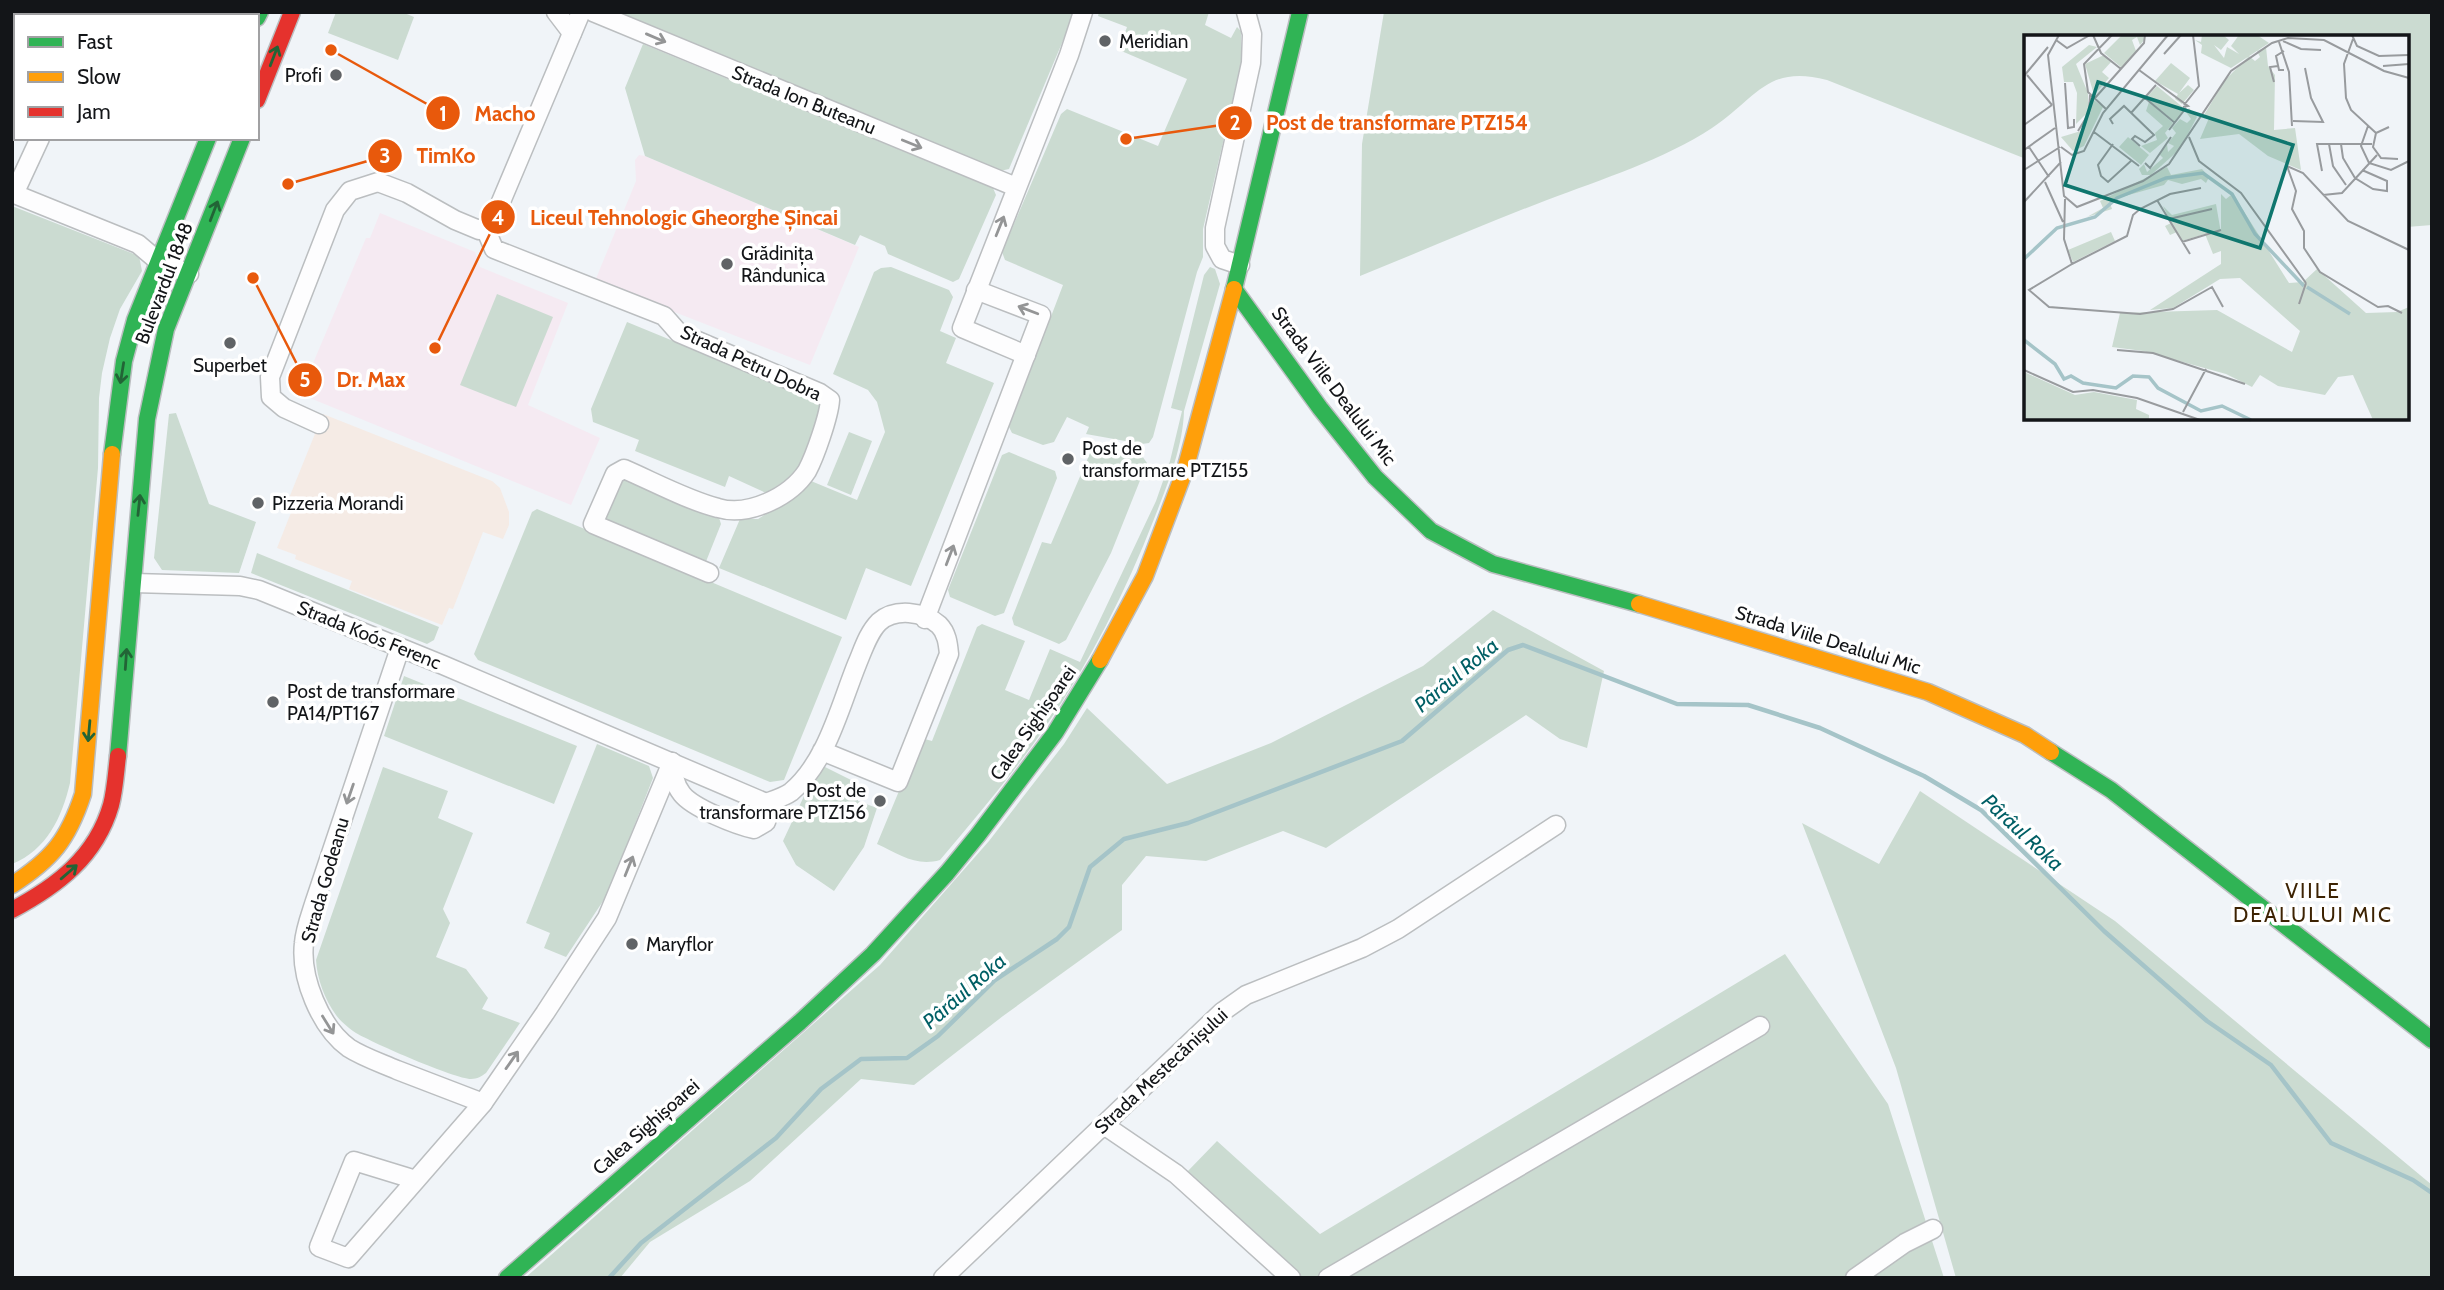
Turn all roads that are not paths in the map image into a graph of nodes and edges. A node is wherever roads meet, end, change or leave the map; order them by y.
1 (292, 12) edge
2 (556, 12) edge
3 (581, 12) edge
4 (593, 12) edge
5 (1083, 12) edge
6 (1245, 12) edge
7 (1300, 12) edge
8 (572, 33) junction
9 (259, 95) edge
10 (39, 140) edge
11 (207, 140) edge
12 (241, 140) edge
13 (1016, 187) junction
14 (13, 194) edge
15 (485, 228) junction
16 (158, 261) junction
17 (1240, 265) junction
18 (188, 274) junction
19 (1234, 289) junction
20 (976, 290) junction
21 (1026, 355) junction
22 (319, 424) dead end
23 (103, 571) junction
24 (709, 573) dead end
25 (132, 583) junction
26 (102, 590) junction
27 (925, 619) junction
28 (400, 648) junction
29 (822, 751) junction
30 (672, 762) junction
31 (766, 803) junction
32 (1556, 825) dead end
33 (12, 885) edge
34 (12, 910) edge
35 (1760, 1026) dead end
36 (2432, 1040) edge
37 (482, 1102) junction
38 (1104, 1125) junction
39 (416, 1180) junction
40 (1933, 1229) dead end
41 (507, 1278) edge
42 (943, 1278) edge
43 (1291, 1278) edge
44 (1328, 1278) edge
45 (1855, 1278) edge

9 -> 1 street
2 - 8 street
3 - 8 street
4 -> 13 street, Strada Ion Buteanu
5 - 13 street
6 - 17 street
7 - 17 street, Calea Sighișoarei
8 - 15 street
10 - 14 street
11 - 16 street, Bulevardul 1848
18 -> 12 street, Bulevardul 1848
20 -> 13 street
14 - 16 street
15 - 22 street
15 - 24 street, Strada Petru Dobra
16 - 18 street
16 -> 23 street, Bulevardul 1848
17 - 19 street, Calea Sighișoarei
25 -> 18 street, Bulevardul 1848
19 - 36 street, Strada Viile Dealului Mic
19 - 41 street, Calea Sighișoarei
20 - 21 street
21 -> 20 street
27 -> 21 street
23 - 25 street
23 - 26 street
25 - 26 street
25 - 28 street, Strada Koós Ferenc
34 -> 25 street, Bulevardul 1848
26 -> 33 street
27 - 29 street
27 - 29 street
28 - 30 street, Strada Koós Ferenc
28 -> 37 street, Strada Godeanu
29 - 31 street
30 - 31 street, Strada Koós Ferenc
30 - 31 street
37 -> 30 street
32 - 38 street, Strada Mestecănișului
35 - 44 street
37 - 39 street
38 - 42 street, Strada Mestecănișului
38 - 43 street
39 - 39 street
40 - 45 street

